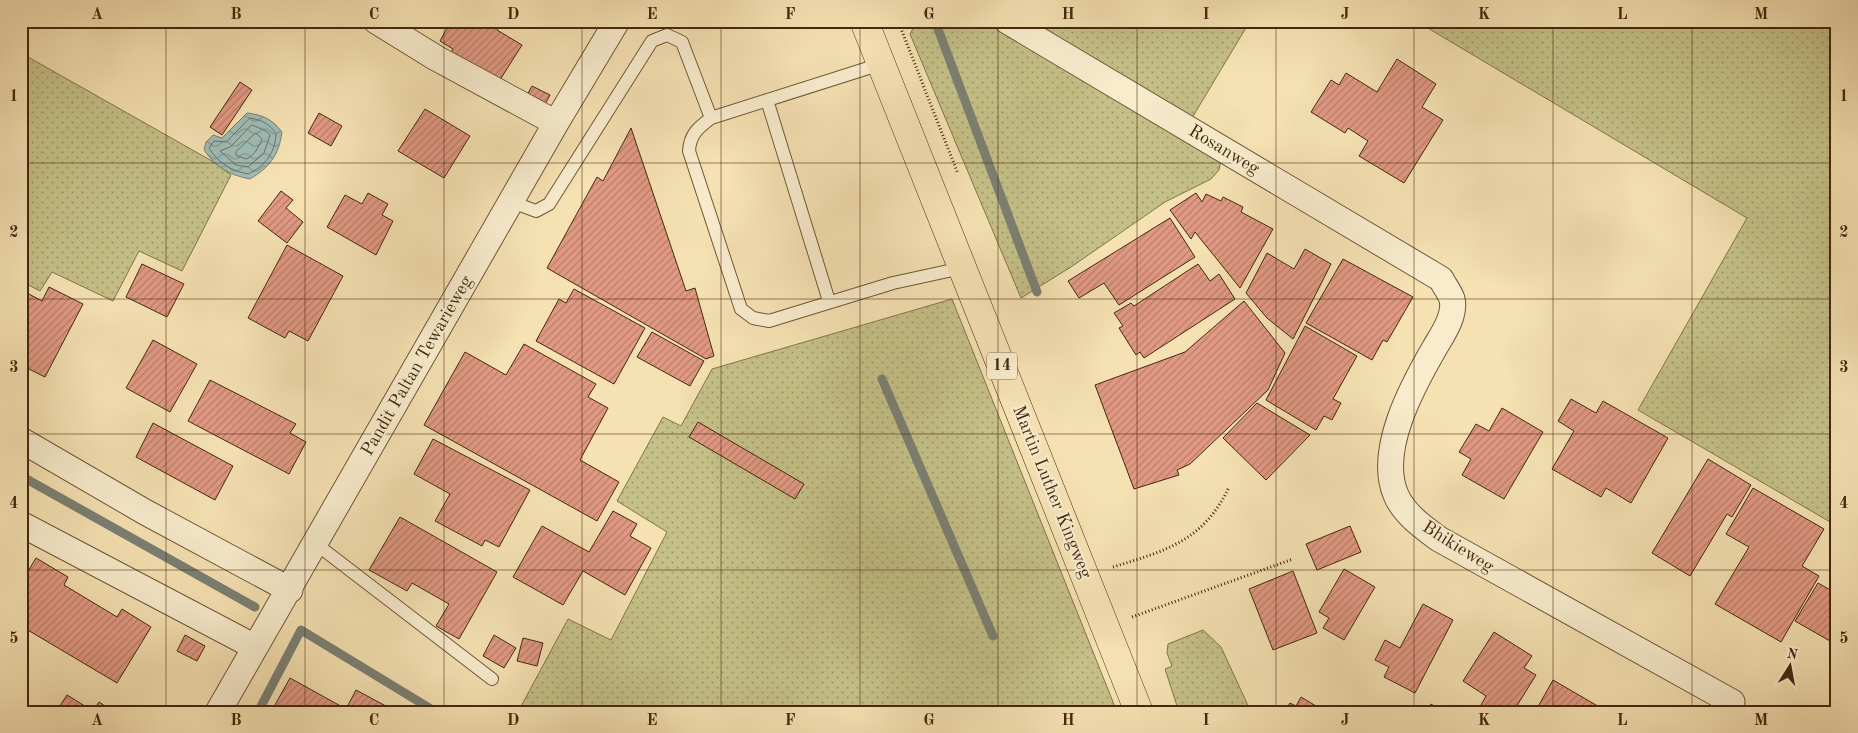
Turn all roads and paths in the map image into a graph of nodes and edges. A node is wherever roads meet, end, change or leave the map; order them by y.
1 (376, 21) edge
2 (617, 21) edge
3 (864, 21) edge
4 (1007, 21) edge
5 (881, 64) junction
6 (767, 100) junction
7 (711, 118) junction
8 (556, 123) junction
9 (512, 202) junction
10 (962, 268) junction
11 (1441, 279) joint
12 (830, 301) junction
13 (21, 440) edge
14 (1228, 487) dead end
15 (21, 524) edge
16 (316, 544) junction
17 (1293, 560) dead end
18 (1113, 567) dead end
19 (290, 590) junction
20 (1131, 617) dead end
21 (255, 646) junction
22 (492, 679) dead end
23 (1732, 702) dead end
24 (218, 712) edge
25 (1139, 712) edge

1 - 8 street
2 - 8 street, Pandit Paltan Tewarieweg
3 - 5 main road, Martin Luther Kingweg / 14
4 - 11 street, Rosanweg
5 - 6 lane
5 - 10 main road, Martin Luther Kingweg / 14
6 - 7 lane
6 - 12 lane
7 - 9 lane
7 - 12 lane
8 - 9 street, Pandit Paltan Tewarieweg
9 - 16 street, Pandit Paltan Tewarieweg
10 - 12 lane
10 - 25 main road, Martin Luther Kingweg / 14
11 - 23 street, Bhikieweg
13 - 19 street
14 - 18 path
15 - 21 street
16 - 19 street, Pandit Paltan Tewarieweg
16 - 22 lane
17 - 20 path
19 - 21 street, Pandit Paltan Tewarieweg
21 - 24 street, Pandit Paltan Tewarieweg

